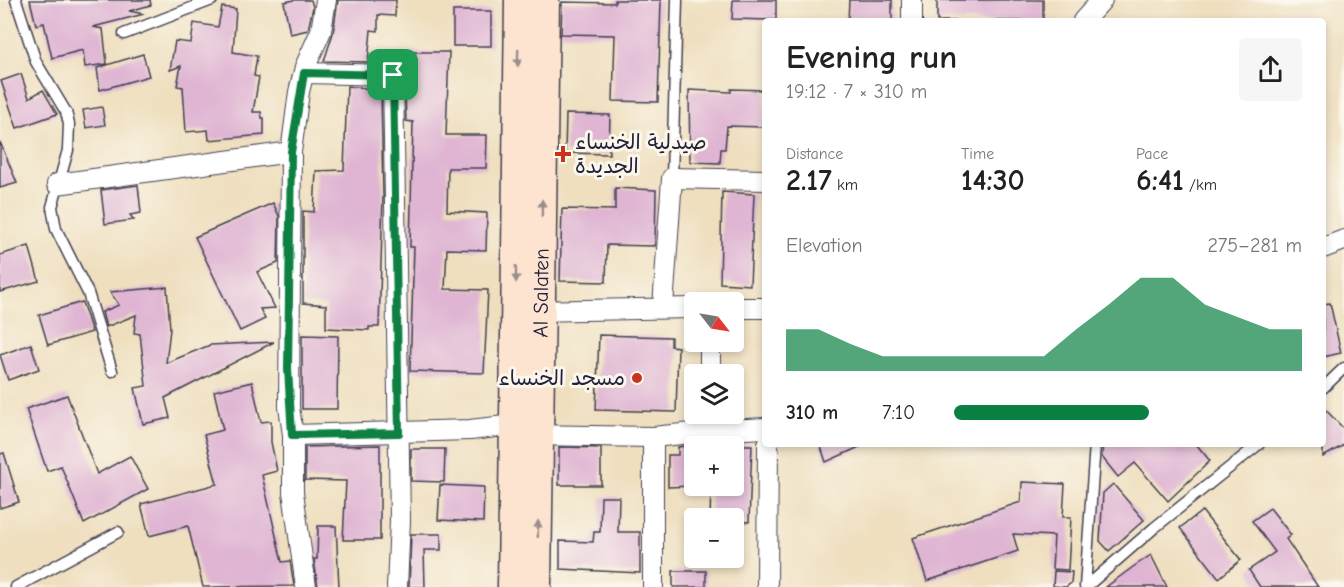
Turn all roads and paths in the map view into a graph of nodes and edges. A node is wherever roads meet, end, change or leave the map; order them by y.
1 (16, 0) edge
2 (212, 0) edge
3 (326, 0) edge
4 (519, 0) edge
5 (544, 0) edge
6 (678, 0) edge
7 (912, 0) edge
8 (1102, 0) edge
9 (912, 18) edge
10 (1086, 18) edge
11 (124, 34) dead end
12 (304, 73) junction
13 (291, 152) junction
14 (672, 178) junction
15 (762, 180) edge
16 (57, 184) junction
17 (1344, 240) edge
18 (1326, 247) edge
19 (663, 307) junction
20 (684, 308) edge
21 (744, 308) edge
22 (762, 308) edge
23 (528, 311) junction
24 (1344, 368) edge
25 (112, 371) dead end
26 (1326, 385) edge
27 (707, 424) edge
28 (722, 424) edge
29 (762, 428) edge
30 (522, 431) junction
31 (399, 433) junction
32 (292, 435) junction
33 (653, 437) junction
34 (768, 447) edge
35 (1095, 447) edge
36 (1255, 447) edge
37 (118, 532) dead end
38 (1086, 586) edge
39 (16, 587) edge
40 (306, 587) edge
41 (397, 587) edge
42 (512, 587) edge
43 (537, 587) edge
44 (653, 587) edge
45 (767, 587) edge

1 - 16 lane
2 - 11 lane
3 - 12 street
4 -> 23 main road, Al Salaten
23 -> 5 main road, Al Salaten
6 - 14 lane
7 - 9 street
8 - 10 street
12 - 13 street
12 - 31 street
13 - 16 street
13 - 32 street
14 - 15 street
14 - 19 street
16 - 25 lane
17 - 18 street
19 - 20 street
19 - 23 street
21 - 22 street
23 - 30 main road, Al Salaten
24 - 26 lane
27 - 33 street
28 - 29 street
30 - 31 street
30 - 33 street
30 - 42 main road, Al Salaten
43 -> 30 main road, Al Salaten
31 - 32 street
31 - 41 street
32 - 40 street
33 - 44 street
34 - 45 street
35 - 38 lane
36 - 38 lane
37 - 39 lane

